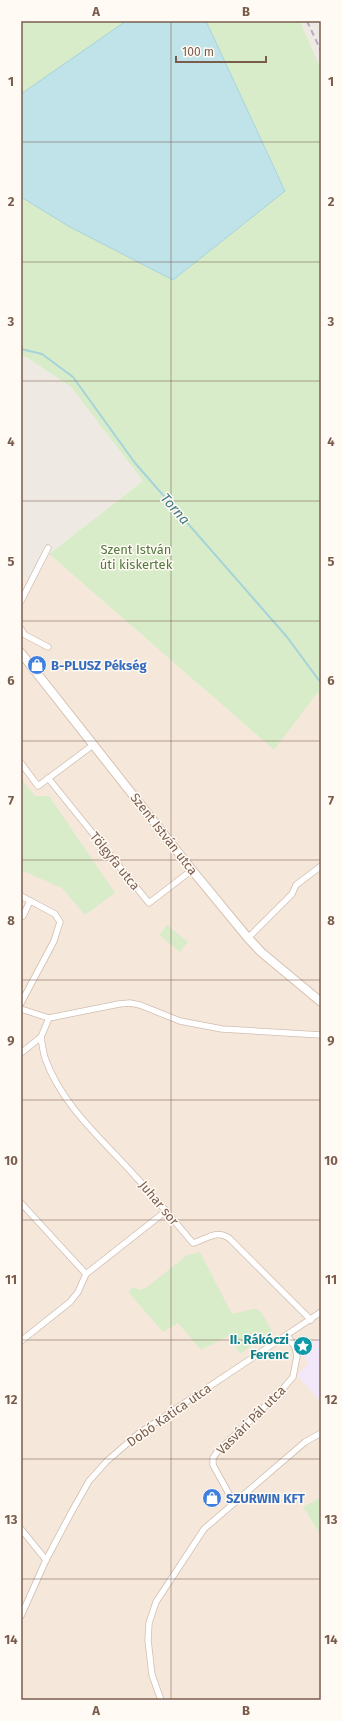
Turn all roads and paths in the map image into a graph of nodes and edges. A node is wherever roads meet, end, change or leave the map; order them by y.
1 (48, 548) dead end
2 (21, 601) edge
3 (21, 628) edge
4 (48, 646) dead end
5 (21, 654) edge
6 (93, 745) junction
7 (21, 763) edge
8 (48, 778) junction
9 (321, 866) edge
10 (192, 870) junction
11 (21, 896) edge
12 (30, 901) junction
13 (23, 916) dead end
14 (248, 938) junction
15 (321, 1002) edge
16 (21, 1003) edge
17 (21, 1009) edge
18 (49, 1018) junction
19 (321, 1035) edge
20 (41, 1037) junction
21 (21, 1053) edge
22 (21, 1203) edge
23 (166, 1211) junction
24 (86, 1274) junction
25 (321, 1312) edge
26 (311, 1320) junction
27 (287, 1336) junction
28 (21, 1341) edge
29 (321, 1433) edge
30 (234, 1503) junction
31 (21, 1529) edge
32 (46, 1560) junction
33 (21, 1616) edge
34 (161, 1700) edge

1 - 2 street
3 - 4 street
5 - 6 main road, Szent István utca
6 - 8 street
6 - 10 main road, Szent István utca
7 - 8 street
8 - 10 street, Tölgyfa utca
9 - 14 street
10 - 14 main road, Szent István utca
11 - 12 street
12 - 13 street
12 - 16 street
14 - 15 main road, Szent István utca
17 - 18 street
18 - 19 street
18 - 20 street
20 - 21 street
20 - 23 street, Juhar sor
22 - 24 street
23 - 24 street
23 - 26 street, Juhar sor
24 - 28 street
25 - 26 street, Dobó Katica utca
26 - 27 street, Dobó Katica utca
27 - 30 street, Vasvári Pál utca
27 - 32 street, Dobó Katica utca
29 - 30 street
30 - 34 street
31 - 32 street
32 - 33 street, Dobó Katica utca

